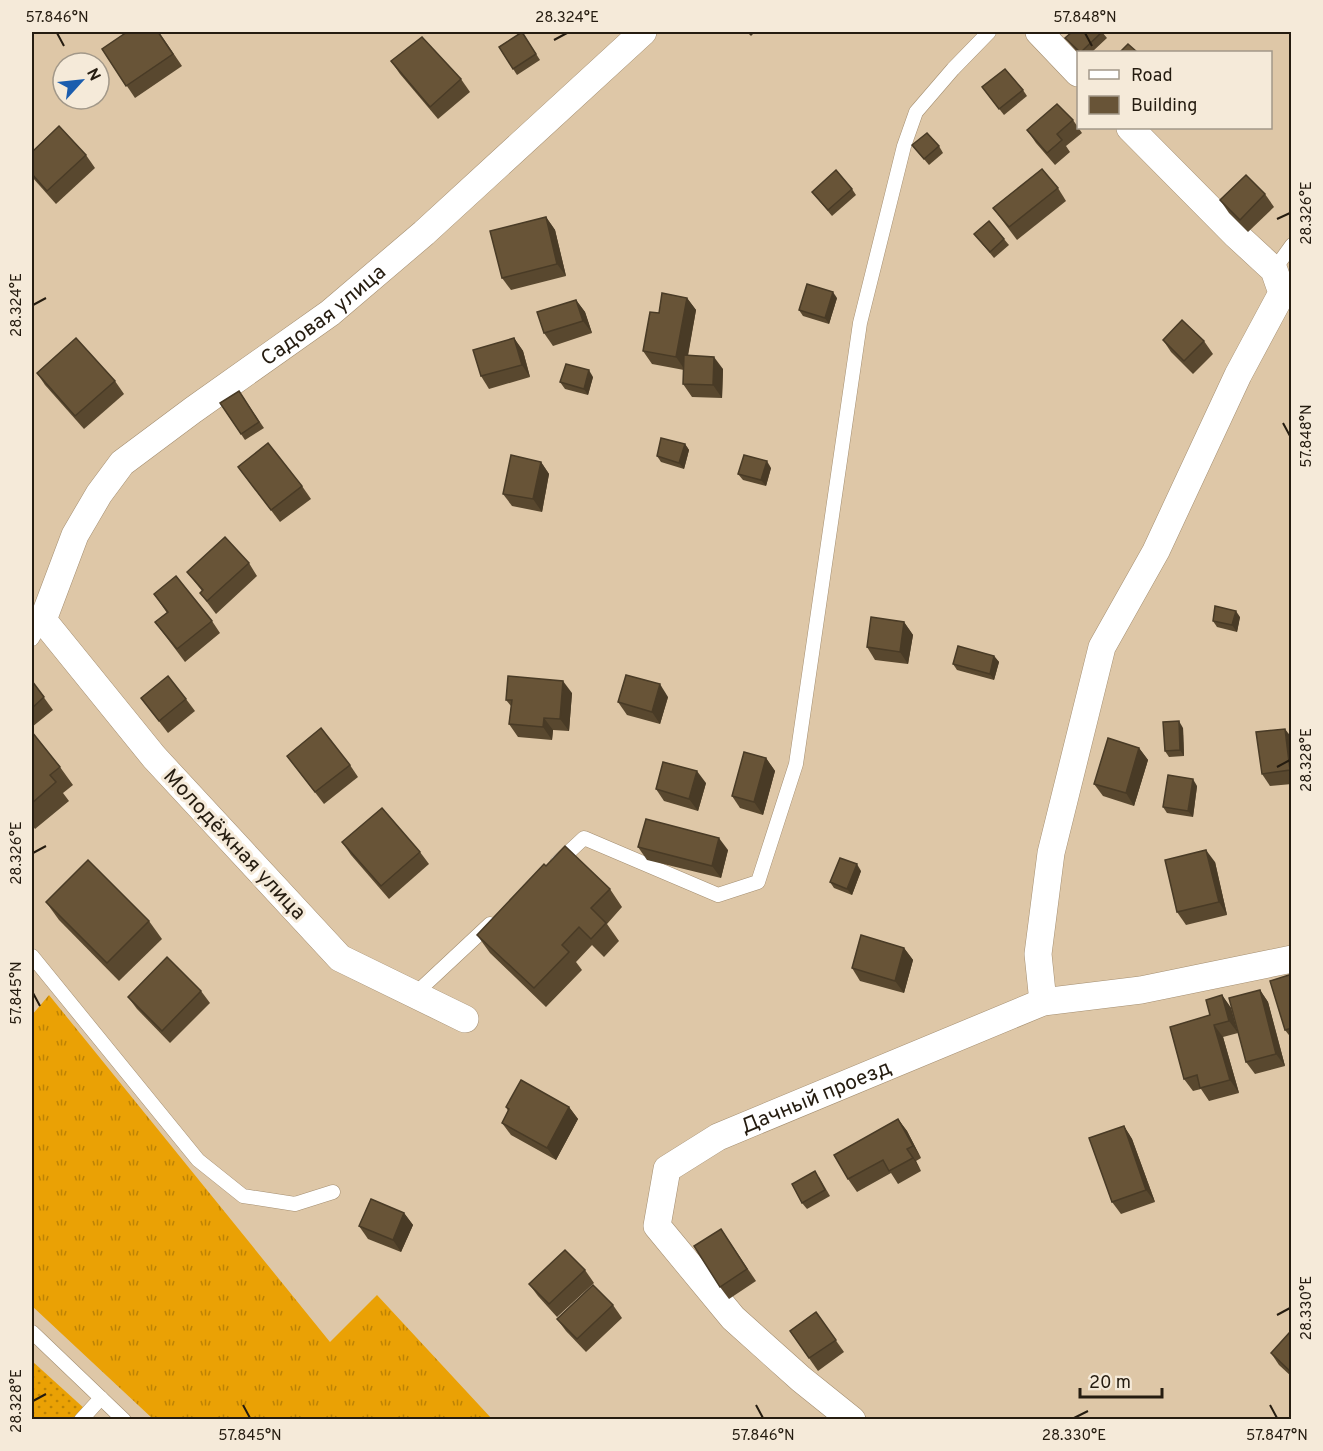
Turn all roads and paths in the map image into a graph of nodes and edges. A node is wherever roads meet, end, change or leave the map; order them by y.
1 (643, 32) edge
2 (989, 32) edge
3 (1039, 32) edge
4 (1077, 72) edge
5 (1131, 129) edge
6 (1292, 245) edge
7 (1278, 281) junction
8 (38, 629) edge
9 (550, 869) edge
10 (499, 916) edge
11 (32, 956) edge
12 (1292, 959) edge
13 (415, 994) junction
14 (1043, 1002) junction
15 (465, 1019) dead end
16 (333, 1192) dead end
17 (32, 1332) edge
18 (101, 1398) junction
19 (81, 1419) edge
20 (124, 1419) edge
21 (852, 1419) edge

1 - 8 street, Садовая улица
2 - 9 lane
3 - 4 street
5 - 7 street
6 - 7 lane
7 - 14 street
8 - 13 street, Молодёжная улица
10 - 13 lane
11 - 16 lane
12 - 14 street, Дачный проезд
13 - 15 street, Молодёжная улица
14 - 21 street, Дачный проезд
17 - 18 lane
18 - 19 lane
18 - 20 lane

